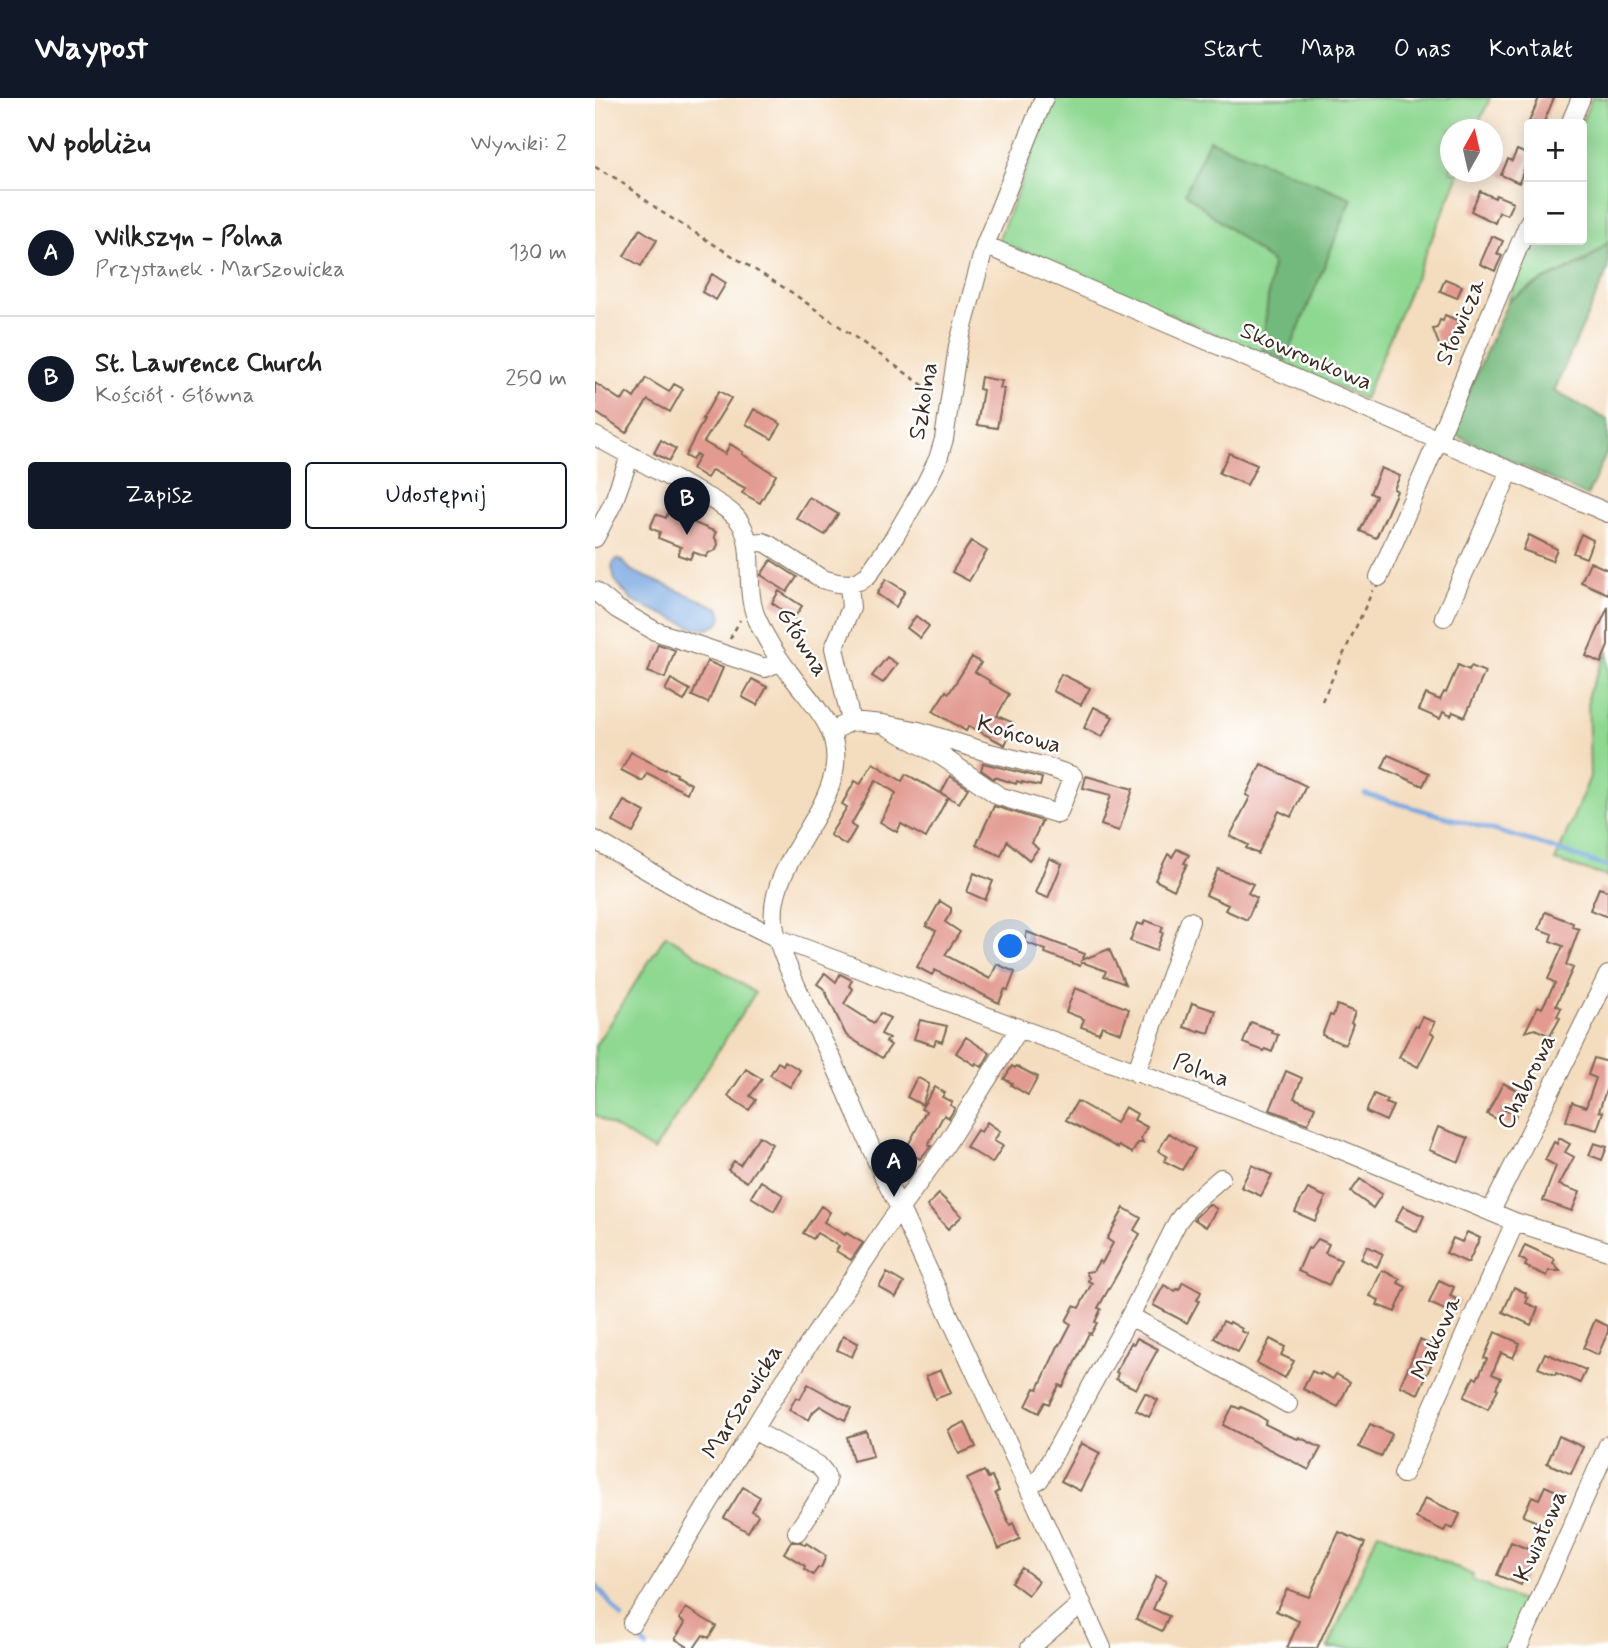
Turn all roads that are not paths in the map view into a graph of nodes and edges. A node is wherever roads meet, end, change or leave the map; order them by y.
1 (1044, 98) edge
2 (1581, 98) edge
3 (1572, 119) edge
4 (1524, 234) edge
5 (985, 245) junction
6 (595, 436) edge
7 (1438, 440) junction
8 (630, 456) junction
9 (1510, 471) junction
10 (1608, 513) edge
11 (595, 538) edge
12 (748, 543) junction
13 (1379, 577) road end
14 (849, 584) junction
15 (595, 591) edge
16 (1444, 617) dead end
17 (781, 662) junction
18 (851, 721) junction
19 (883, 724) junction
20 (831, 732) junction
21 (595, 840) edge
22 (1190, 921) dead end
23 (777, 938) junction
24 (1608, 975) edge
25 (1019, 1029) junction
26 (1136, 1073) junction
27 (1221, 1178) dead end
28 (900, 1209) junction
29 (1490, 1211) junction
30 (1515, 1222) junction
31 (1608, 1251) edge
32 (1130, 1316) junction
33 (1289, 1404) dead end
34 (753, 1430) junction
35 (1608, 1445) edge
36 (1403, 1474) dead end
37 (1028, 1486) junction
38 (797, 1532) dead end
39 (1082, 1603) junction
40 (632, 1623) dead end
41 (1030, 1648) edge
42 (1102, 1648) edge
43 (1518, 1648) edge

1 - 5 street, Szkolna
2 - 3 street
4 - 7 street, Słowicza
5 - 7 street, Skowronkowa
5 - 14 street, Szkolna
6 - 8 street, Główna
7 - 9 street, Skowronkowa
7 - 13 street, Słowicza
8 - 11 street
8 - 12 street, Główna
9 - 10 street, Skowronkowa
9 - 16 street
12 - 14 street
12 - 17 street, Główna
14 - 18 street
15 - 17 street
17 - 20 street, Główna
18 - 19 street, Końcowa
18 - 20 street
19 - 19 street, Końcowa
20 - 23 street, Główna
21 - 23 street, Polna
22 - 26 street
23 - 25 street, Polna
23 - 28 street
24 - 29 street, Chabrowa
25 - 26 street, Polna
25 - 28 street, Marszowicka
26 - 29 street, Polna
27 - 32 street
28 - 34 street, Marszowicka
28 - 37 street
29 - 30 street, Polna
30 - 31 street, Polna
30 - 36 street, Makowa
32 - 33 street
32 - 37 street
34 - 38 street
34 - 40 street, Marszowicka
35 - 43 street, Kwiatowa
37 - 39 street
39 - 41 street
39 - 42 street

